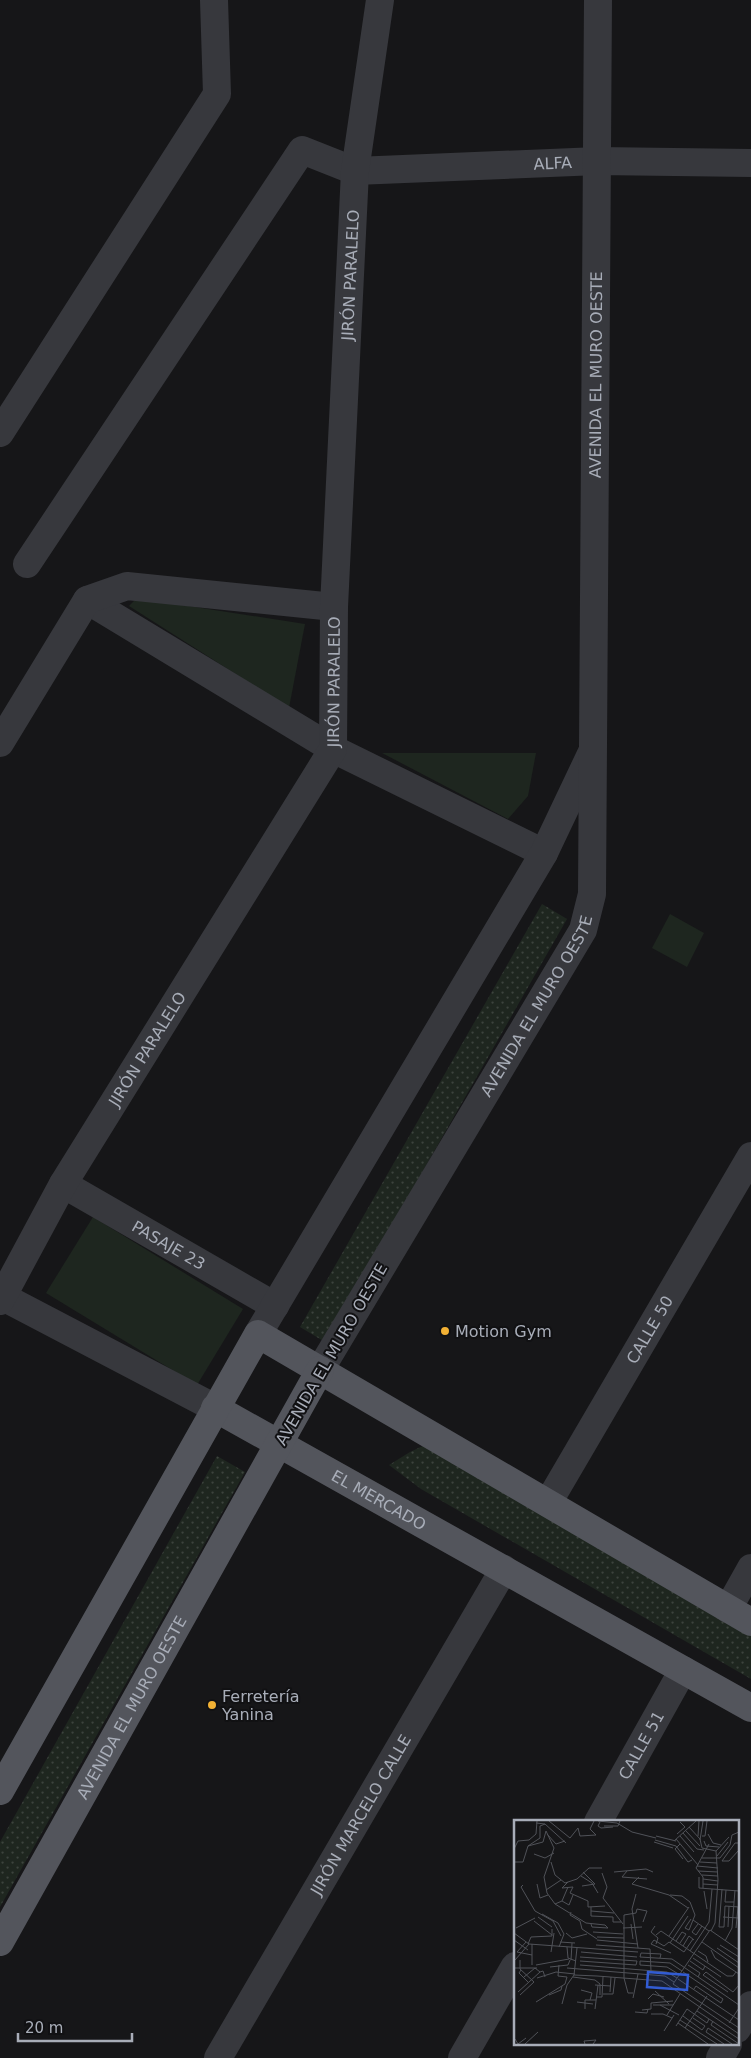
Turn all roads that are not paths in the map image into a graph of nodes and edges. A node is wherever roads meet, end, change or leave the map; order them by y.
1 (214, 0) edge
2 (380, 0) edge
3 (598, 0) edge
4 (598, 161) junction
5 (751, 163) edge
6 (355, 171) junction
7 (0, 433) edge
8 (27, 564) dead end
9 (87, 600) junction
10 (334, 607) junction
11 (0, 744) edge
12 (333, 749) junction
13 (592, 751) junction
14 (544, 852) junction
15 (751, 1156) edge
16 (63, 1184) junction
17 (1, 1299) edge
18 (275, 1306) junction
19 (258, 1334) junction
20 (320, 1370) junction
21 (215, 1408) junction
22 (278, 1444) junction
23 (548, 1503) junction
24 (751, 1568) edge
25 (504, 1569) junction
26 (740, 1615) edge
27 (683, 1670) junction
28 (751, 1708) edge
29 (0, 1791) edge
30 (599, 1820) edge
31 (0, 1942) edge
32 (514, 1968) edge
33 (751, 2005) edge
34 (738, 2026) edge
35 (727, 2046) edge
36 (218, 2058) edge
37 (462, 2058) edge
38 (720, 2058) edge

1 - 7 street
2 - 6 street, JIRÓN PARALELO
3 - 4 street, AVENIDA EL MURO OESTE
4 - 5 street, ALFA
4 - 6 street, ALFA
4 - 13 street, AVENIDA EL MURO OESTE
6 - 8 street
6 - 10 street, JIRÓN PARALELO
9 - 10 street
9 - 11 street
9 - 12 street
10 - 12 street, JIRÓN PARALELO
12 - 14 street
12 - 16 street, JIRÓN PARALELO
13 - 14 street, AVENIDA EL MURO OESTE
13 - 20 street, AVENIDA EL MURO OESTE
14 - 18 street, AVENIDA EL MURO OESTE
15 - 23 street, CALLE 50
16 - 17 street, JIRÓN PARALELO
16 - 18 street, PASAJE 23
17 - 21 street, EL MERCADO
18 - 19 street, AVENIDA EL MURO OESTE
19 - 20 main road
19 - 21 main road, AVENIDA EL MURO OESTE
20 - 22 main road, AVENIDA EL MURO OESTE
20 - 23 main road
21 - 22 main road, EL MERCADO
21 - 29 main road, AVENIDA EL MURO OESTE
22 - 25 main road, EL MERCADO
22 - 31 main road, AVENIDA EL MURO OESTE
23 - 26 main road
24 - 26 street
25 - 27 main road, EL MERCADO
25 - 36 street, JIRÓN MARCELO CALLE
27 - 28 main road, EL MERCADO
27 - 30 street, CALLE 51
32 - 37 street
33 - 34 street
35 - 38 street

